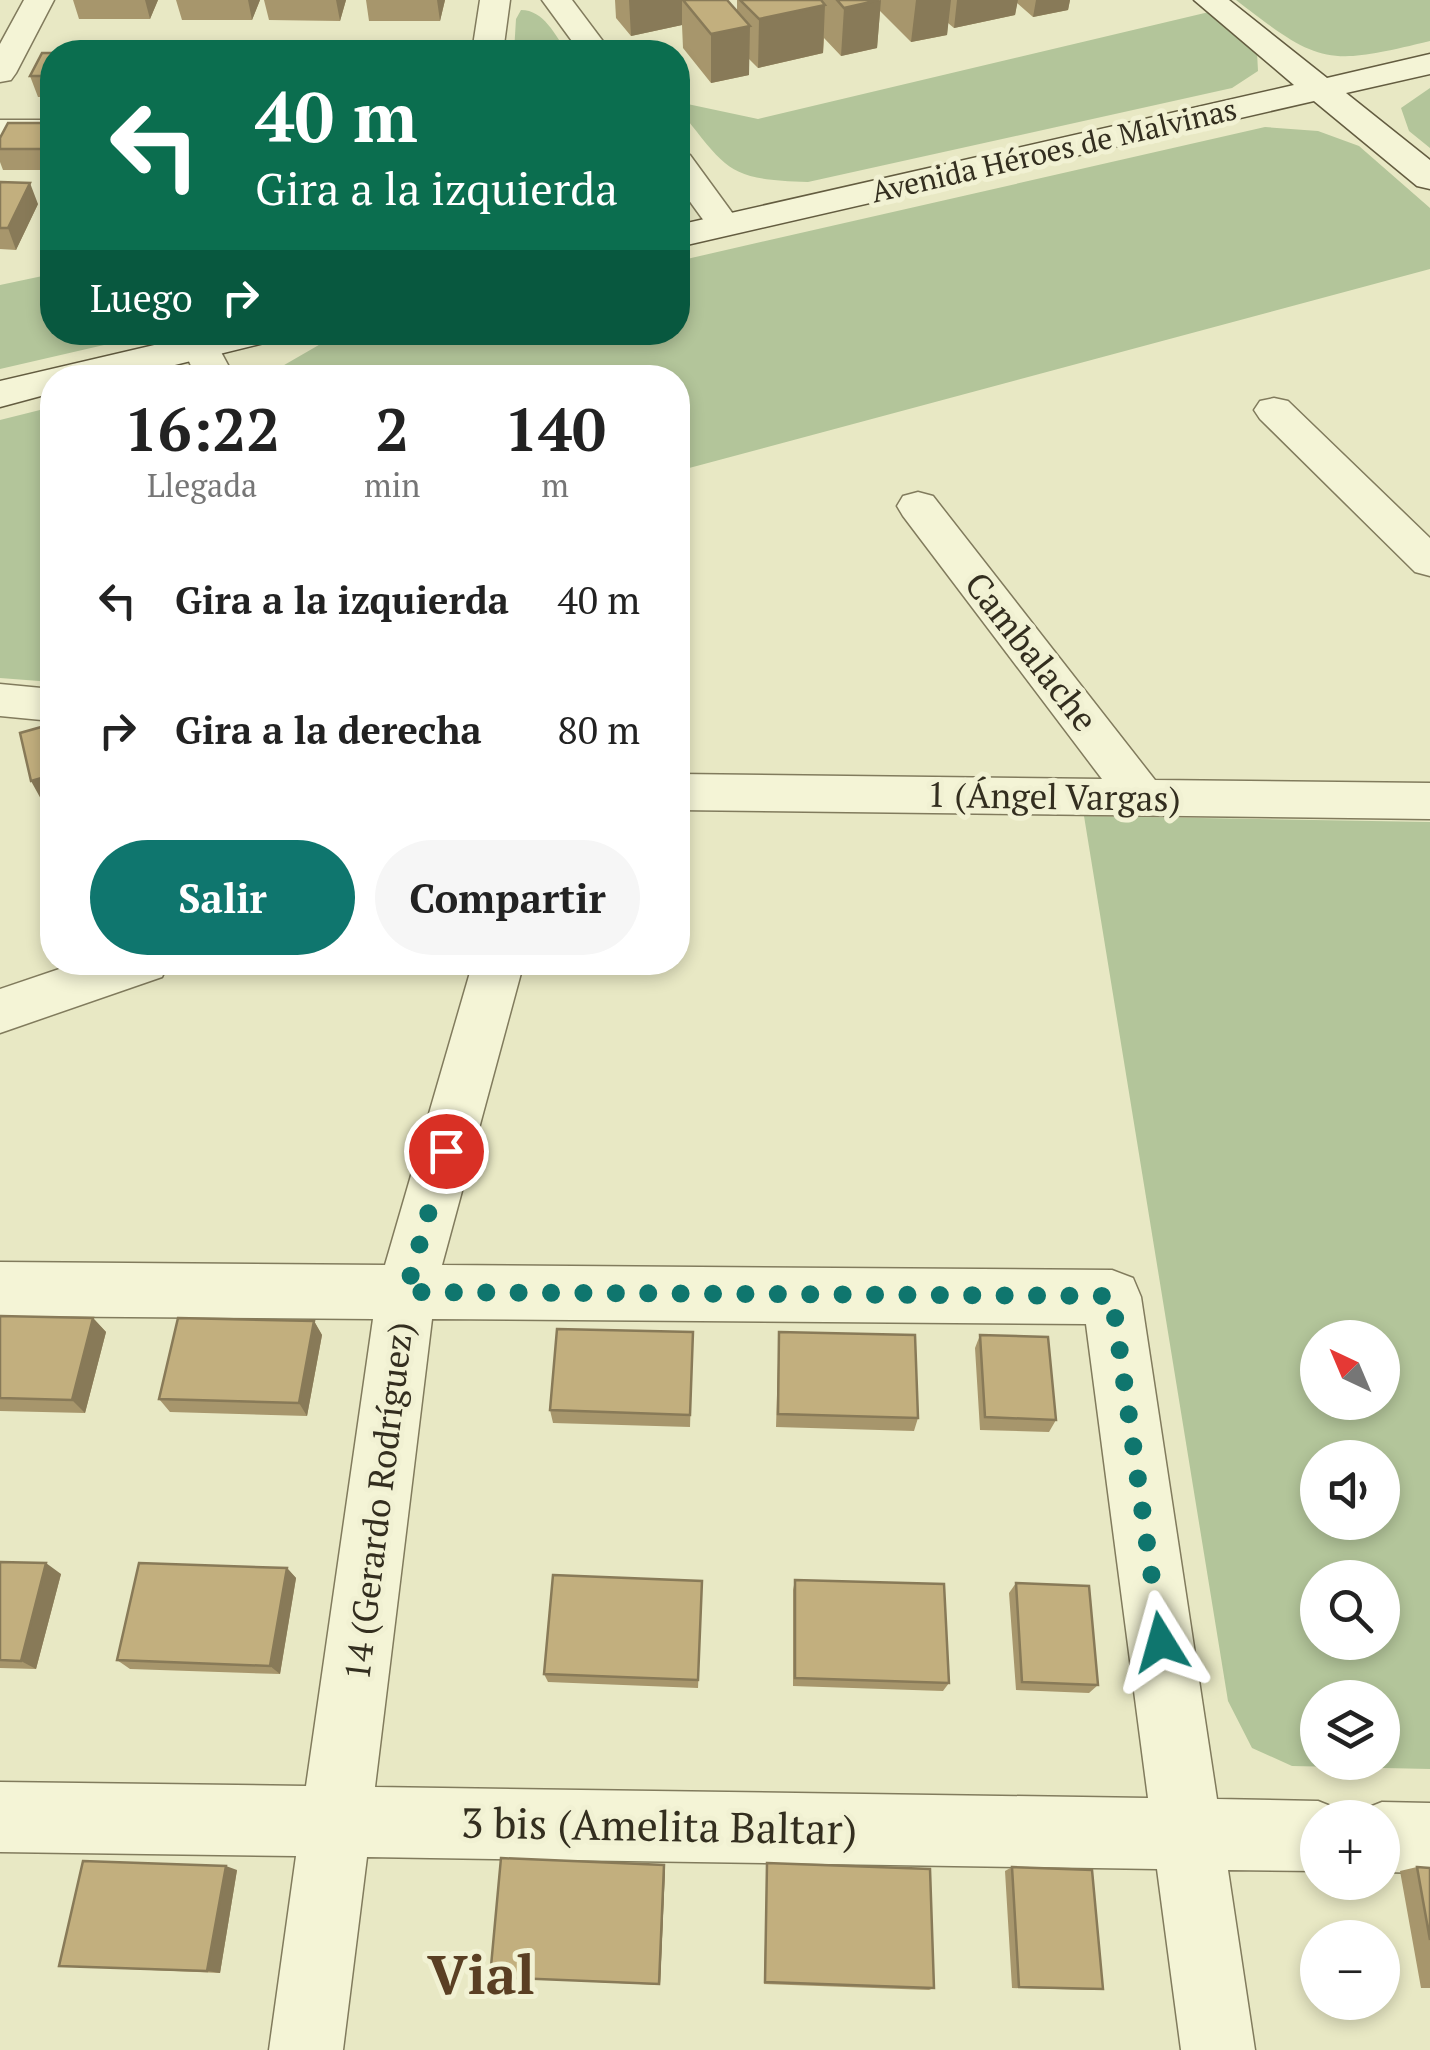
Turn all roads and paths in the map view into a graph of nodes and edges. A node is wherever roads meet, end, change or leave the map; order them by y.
1 (40, 0) edge
2 (495, 0) edge
3 (557, 0) edge
4 (1210, 0) edge
5 (490, 40) edge
6 (587, 40) edge
7 (1430, 64) edge
8 (0, 73) edge
9 (1322, 90) junction
10 (0, 130) edge
11 (40, 130) edge
12 (690, 178) edge
13 (1430, 178) edge
14 (724, 225) junction
15 (690, 233) edge
16 (239, 345) edge
17 (209, 362) edge
18 (183, 365) edge
19 (40, 384) edge
20 (0, 394) edge
21 (1274, 410) dead end
22 (918, 506) dead end
23 (1430, 562) edge
24 (0, 700) edge
25 (40, 704) edge
26 (690, 792) edge
27 (1143, 798) junction
28 (1430, 801) edge
29 (106, 975) edge
30 (495, 975) edge
31 (0, 1011) edge
32 (0, 1288) edge
33 (406, 1292) junction
34 (0, 1817) edge
35 (338, 1821) junction
36 (1188, 1834) junction
37 (1300, 1836) edge
38 (1400, 1837) edge
39 (1430, 1838) edge
40 (306, 2050) edge
41 (1218, 2050) edge

1 - 8 street
2 - 5 street
3 - 6 street
4 - 9 main road
7 - 9 main road, Avenida Héroes de Malvinas
9 - 13 main road
9 - 14 main road, Avenida Héroes de Malvinas
10 - 11 street
12 - 14 street
14 - 15 main road, Avenida Héroes de Malvinas
16 - 17 main road
17 - 18 main road
19 - 20 main road
21 - 23 street
22 - 27 street, Cambalache
24 - 25 street
26 - 27 street, 1 (Ángel Vargas)
27 - 28 street, 1 (Ángel Vargas)
29 - 31 street
30 - 33 street, 14 (Gerardo Rodríguez)
32 - 33 street
33 - 35 street, 14 (Gerardo Rodríguez)
33 - 36 street
34 - 35 street, 3 bis (Amelita Baltar)
35 - 36 street, 3 bis (Amelita Baltar)
35 - 40 street, 14 (Gerardo Rodríguez)
36 - 37 street, 3 bis (Amelita Baltar)
36 - 41 street
38 - 39 street

